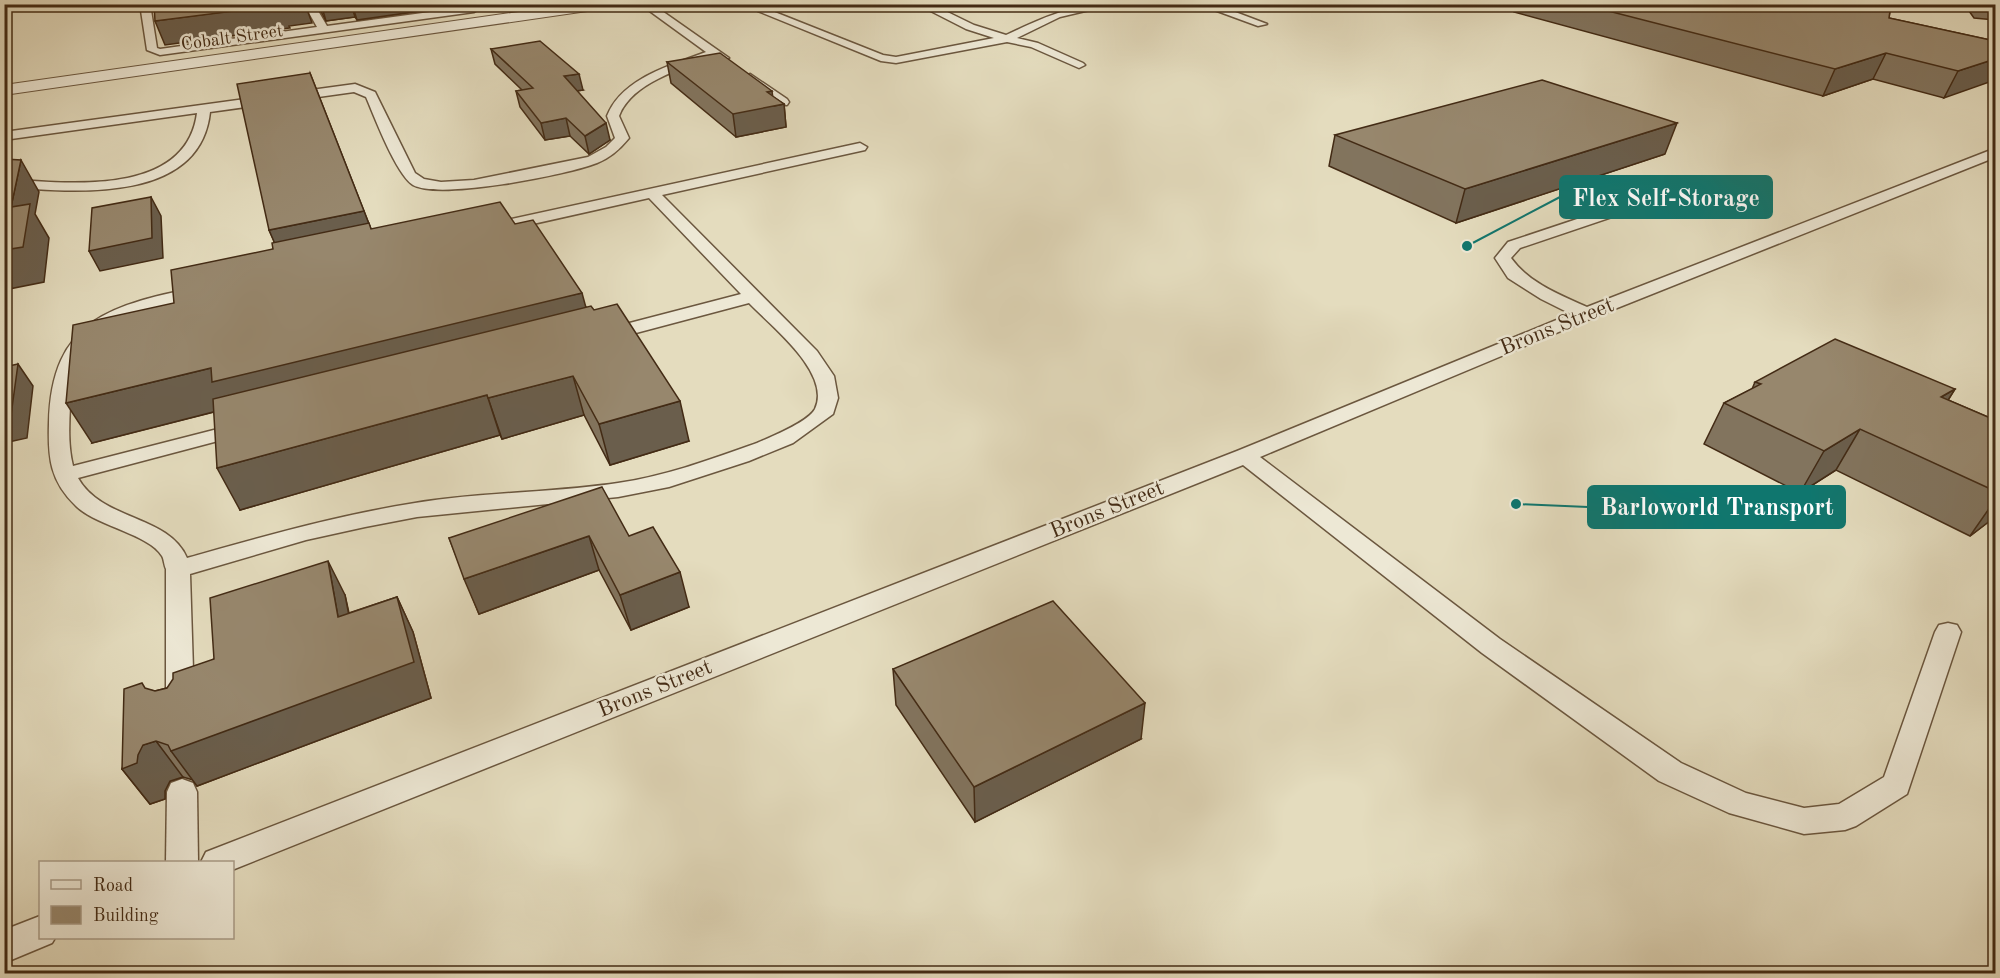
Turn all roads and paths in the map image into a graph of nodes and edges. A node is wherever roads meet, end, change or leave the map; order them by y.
1 (145, 4) edge
2 (309, 4) edge
3 (608, 4) edge
4 (645, 4) edge
5 (946, 4) edge
6 (1110, 4) edge
7 (1203, 4) edge
8 (925, 6) edge
9 (763, 11) dead end
10 (476, 12) edge
11 (1262, 24) dead end
12 (324, 30) junction
13 (1007, 39) junction
14 (715, 52) junction
15 (1079, 65) dead end
16 (4, 90) edge
17 (783, 102) edge
18 (204, 108) junction
19 (4, 136) edge
20 (861, 147) dead end
21 (1995, 152) edge
22 (4, 183) edge
23 (1676, 191) dead end
24 (652, 193) junction
25 (469, 233) edge
26 (217, 288) edge
27 (752, 297) junction
28 (1586, 314) junction
29 (580, 342) edge
30 (258, 425) edge
31 (1245, 456) junction
32 (63, 475) junction
33 (178, 570) junction
34 (1948, 632) dead end
35 (180, 714) edge
36 (182, 792) dead end
37 (182, 861) edge
38 (220, 861) edge
39 (39, 932) edge
40 (4, 947) edge

1 - 12 lane
2 - 12 lane
3 - 10 street, Cobalt Street
4 - 14 lane
5 - 8 lane
6 - 13 lane
7 - 11 lane
8 - 13 lane
9 - 13 lane
10 - 12 lane
10 - 16 street, Cobalt Street
13 - 15 lane
14 - 17 lane
14 - 18 lane
18 - 19 lane
18 - 22 lane
20 - 24 lane
21 - 28 lane, Brons Street
23 - 28 lane
24 - 25 lane
24 - 27 lane
26 - 32 lane
27 - 29 lane
27 - 33 lane
28 - 31 lane, Brons Street
30 - 32 lane
31 - 34 lane
31 - 38 lane, Brons Street
32 - 33 lane
33 - 35 lane
36 - 37 lane
39 - 40 lane

